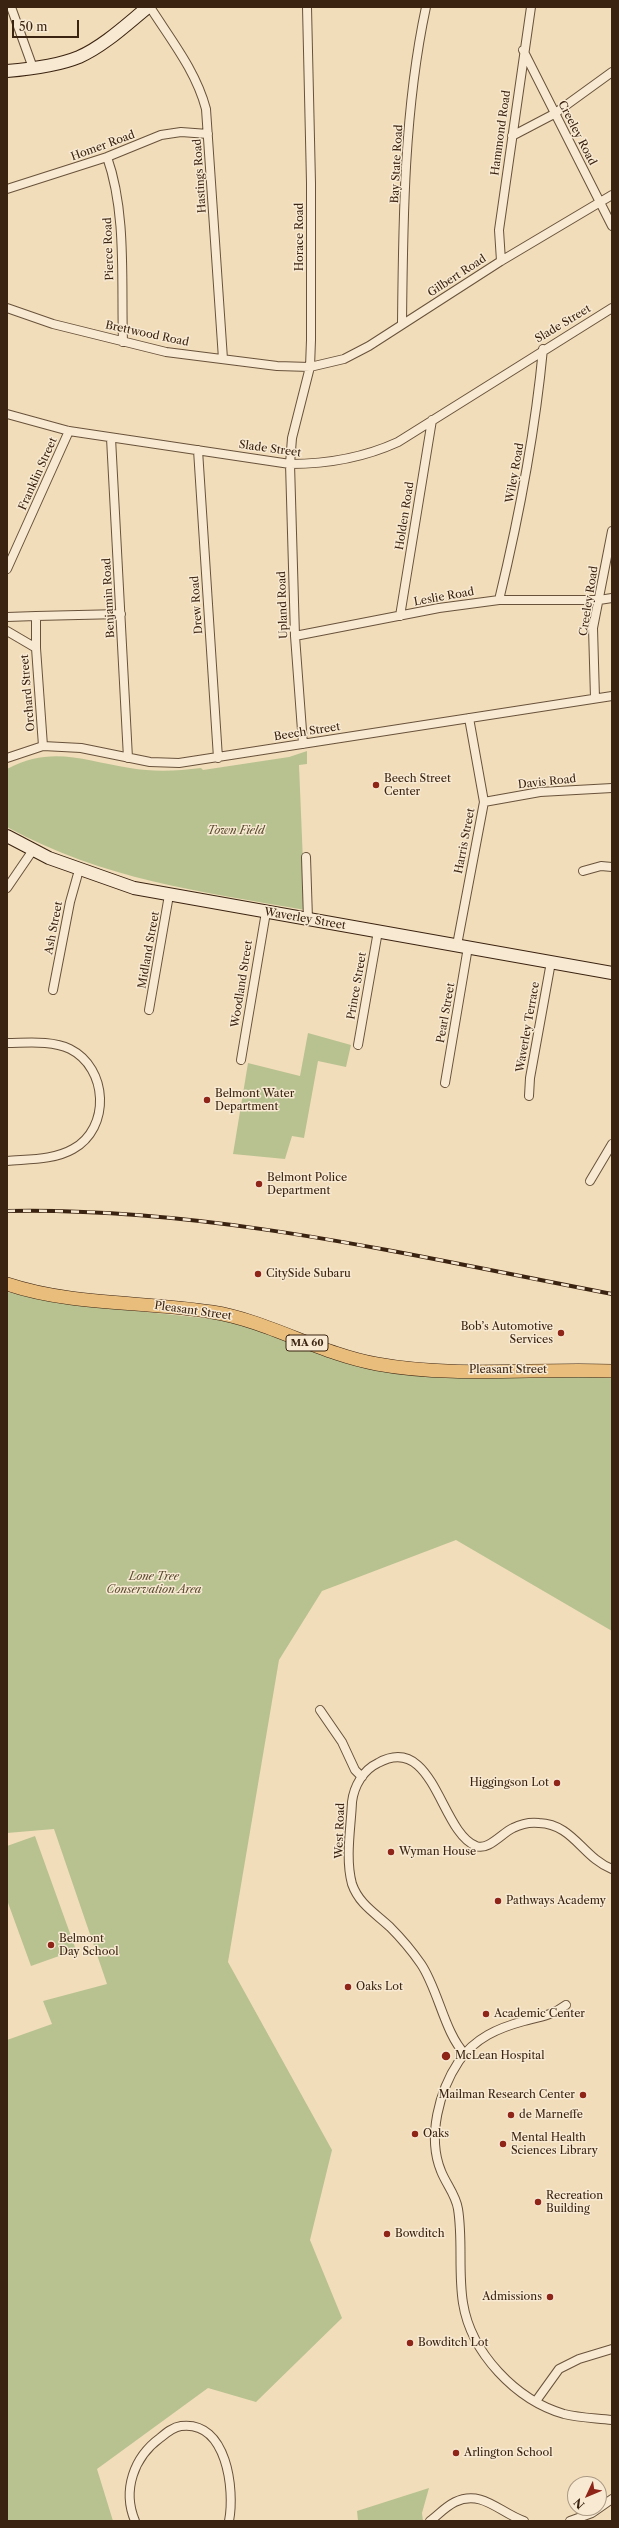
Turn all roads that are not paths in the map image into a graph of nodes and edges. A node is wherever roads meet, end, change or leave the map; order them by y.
1 (11, 7) edge
2 (149, 7) edge
3 (306, 7) edge
4 (426, 7) edge
5 (531, 7) edge
6 (523, 50) junction
7 (34, 68) junction
8 (7, 71) edge
9 (612, 72) edge
10 (554, 114) junction
11 (208, 134) junction
12 (512, 136) junction
13 (107, 157) junction
14 (7, 189) edge
15 (612, 195) edge
16 (600, 203) junction
17 (612, 226) edge
18 (500, 261) junction
19 (7, 308) edge
20 (612, 308) edge
21 (402, 324) junction
22 (123, 342) junction
23 (544, 349) junction
24 (223, 359) junction
25 (310, 367) junction
26 (7, 414) edge
27 (432, 420) junction
28 (69, 431) junction
29 (111, 438) junction
30 (198, 450) junction
31 (290, 464) junction
32 (612, 531) edge
33 (7, 569) edge
34 (612, 598) edge
35 (499, 600) junction
36 (599, 600) junction
37 (121, 614) junction
38 (36, 616) junction
39 (400, 616) junction
40 (7, 617) edge
41 (7, 631) edge
42 (295, 636) junction
43 (36, 648) junction
44 (612, 696) edge
45 (595, 698) junction
46 (469, 718) junction
47 (303, 744) junction
48 (43, 746) junction
49 (7, 758) edge
50 (128, 758) junction
51 (218, 758) junction
52 (612, 788) edge
53 (484, 802) junction
54 (7, 836) edge
55 (33, 850) junction
56 (306, 857) dead end
57 (612, 866) edge
58 (79, 870) junction
59 (583, 871) dead end
60 (7, 888) edge
61 (169, 895) junction
62 (266, 912) junction
63 (308, 919) junction
64 (378, 932) junction
65 (462, 946) junction
66 (551, 962) junction
67 (612, 973) edge
68 (53, 990) dead end
69 (149, 1010) dead end
70 (7, 1043) edge
71 (358, 1045) dead end
72 (241, 1060) dead end
73 (445, 1083) dead end
74 (529, 1096) dead end
75 (612, 1144) edge
76 (7, 1161) edge
77 (590, 1181) dead end
78 (7, 1284) edge
79 (612, 1371) edge
80 (320, 1710) dead end
81 (362, 1777) junction
82 (612, 1869) edge
83 (566, 2005) dead end
84 (465, 2054) junction
85 (612, 2349) edge
86 (536, 2401) junction
87 (612, 2420) edge
88 (612, 2499) edge
89 (520, 2520) edge
90 (135, 2521) edge
91 (229, 2521) edge
92 (430, 2521) edge
93 (570, 2521) edge

1 - 7 street
2 - 7 street
2 - 11 street, Hastings Road
3 - 25 street, Horace Road
4 - 21 street, Bay State Road
5 - 6 street, Hammond Road
6 - 10 street, Creeley Road
6 - 12 street, Hammond Road
7 - 8 street
9 - 10 street
10 - 12 street
10 - 16 street, Creeley Road
11 - 13 street, Homer Road
11 - 24 street, Hastings Road
12 - 18 street, Hammond Road
13 - 14 street, Homer Road
13 - 22 street, Pierce Road
15 - 16 street, Gilbert Road
16 - 17 street, Creeley Road
16 - 18 street, Gilbert Road
18 - 21 street, Gilbert Road
19 - 22 street, Brettwood Road
20 - 23 street, Slade Street
21 - 25 street, Gilbert Road
22 - 24 street, Brettwood Road
23 - 27 street, Slade Street
23 - 35 street, Wiley Road
24 - 25 street, Brettwood Road
25 - 31 street, Horace Road
26 - 28 street, Slade Street
27 - 31 street, Slade Street
27 - 39 street, Holden Road
28 - 29 street, Slade Street
28 - 33 street, Franklin Street
29 - 30 street, Slade Street
29 - 37 street, Benjamin Road
30 - 31 street, Slade Street
30 - 51 street, Drew Road
31 - 42 street, Upland Road
32 - 36 street, Creeley Road
34 - 36 street, Leslie Road
35 - 36 street, Leslie Road
35 - 39 street, Leslie Road
36 - 45 street, Creeley Road
37 - 38 street
37 - 50 street, Benjamin Road
38 - 40 street
38 - 43 street
39 - 42 street, Leslie Road
41 - 43 street, Orchard Street
42 - 47 street, Upland Road
43 - 48 street, Orchard Street
44 - 45 street, Beech Street
45 - 46 street, Beech Street
46 - 47 street, Beech Street
46 - 53 street, Harris Street
47 - 51 street, Beech Street
48 - 49 street, Beech Street
48 - 50 street, Beech Street
50 - 51 street, Beech Street
52 - 53 street, Davis Road
53 - 65 street, Harris Street
54 - 55 street, Waverley Street
55 - 58 street, Waverley Street
55 - 60 street
56 - 63 street
57 - 59 street
58 - 61 street, Waverley Street
58 - 68 street, Ash Street
61 - 62 street, Waverley Street
61 - 69 street, Midland Street
62 - 63 street, Waverley Street
62 - 72 street, Woodland Street
63 - 64 street, Waverley Street
64 - 65 street, Waverley Street
64 - 71 street, Prince Street
65 - 66 street, Waverley Street
65 - 73 street, Pearl Street
66 - 67 street, Waverley Street
66 - 74 street, Waverley Terrace
70 - 76 street
75 - 77 street
78 - 79 main road, Pleasant Street / MA 60
80 - 81 street
81 - 82 street, West Road
81 - 84 street, West Road
83 - 84 street
84 - 86 street
85 - 86 street
86 - 87 street
88 - 93 street
89 - 92 street
90 - 91 street

